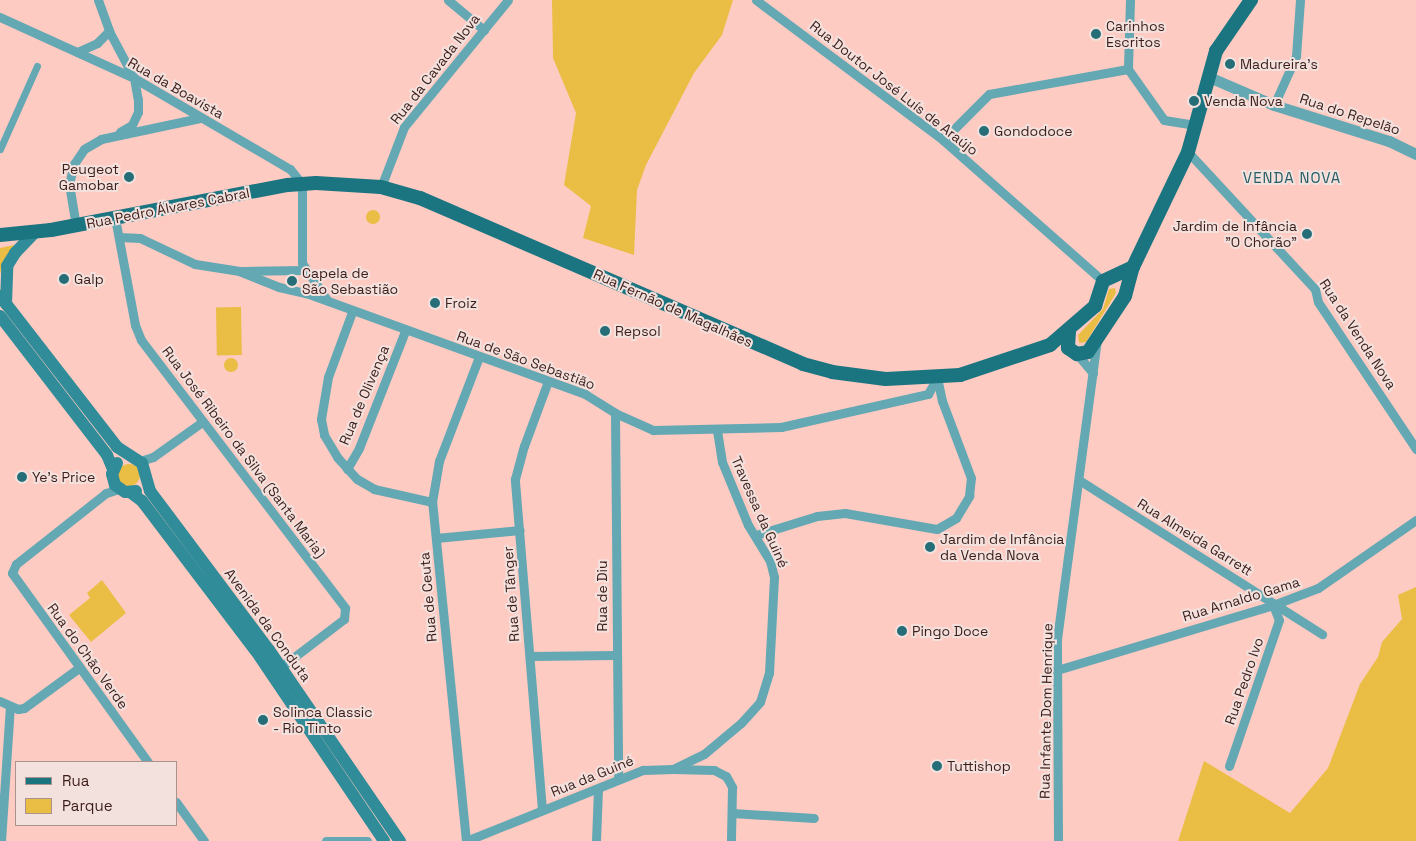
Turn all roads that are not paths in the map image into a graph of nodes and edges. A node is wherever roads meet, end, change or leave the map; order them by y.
1 (98, 0) edge
2 (448, 0) edge
3 (508, 0) edge
4 (756, 0) edge
5 (1130, 0) edge
6 (1251, 0) edge
7 (1300, 0) edge
8 (0, 17) edge
9 (484, 30) junction
10 (109, 31) junction
11 (77, 52) junction
12 (36, 66) dead end
13 (1128, 69) junction
14 (1209, 77) junction
15 (134, 78) junction
16 (1274, 105) junction
17 (200, 118) junction
18 (1194, 125) junction
19 (113, 136) junction
20 (943, 140) junction
21 (0, 149) edge
22 (1188, 152) junction
23 (1416, 154) edge
24 (302, 184) junction
25 (381, 188) junction
26 (116, 218) junction
27 (76, 226) junction
28 (34, 233) junction
29 (0, 235) edge
30 (119, 237) junction
31 (0, 242) edge
32 (1133, 267) junction
33 (304, 270) junction
34 (239, 271) junction
35 (1108, 279) junction
36 (1126, 291) junction
37 (3, 300) edge
38 (331, 303) junction
39 (352, 312) junction
40 (0, 316) edge
41 (405, 331) junction
42 (1069, 332) junction
43 (1097, 340) junction
44 (1050, 345) junction
45 (1072, 351) junction
46 (479, 357) junction
47 (1093, 373) junction
48 (937, 378) junction
49 (548, 381) junction
50 (615, 413) junction
51 (202, 422) junction
52 (718, 431) junction
53 (1416, 449) edge
54 (141, 467) junction
55 (347, 469) junction
56 (1079, 480) junction
57 (117, 484) junction
58 (432, 502) junction
59 (1416, 520) edge
60 (520, 530) junction
61 (756, 535) junction
62 (436, 538) junction
63 (1273, 605) junction
64 (1322, 634) dead end
65 (616, 655) junction
66 (530, 656) junction
67 (80, 667) junction
68 (281, 667) junction
69 (1057, 670) junction
70 (0, 701) edge
71 (10, 707) junction
72 (147, 761) edge
73 (1229, 766) dead end
74 (673, 769) junction
75 (618, 779) junction
76 (598, 789) junction
77 (178, 805) edge
78 (542, 810) junction
79 (732, 813) junction
80 (814, 818) dead end
81 (329, 840) edge
82 (380, 840) edge
83 (2, 841) edge
84 (204, 841) edge
85 (367, 841) edge
86 (400, 841) edge
87 (466, 841) edge
88 (596, 841) edge
89 (731, 841) edge
90 (1058, 841) edge

1 - 10 street
2 - 9 street
3 - 9 street, Rua da Cavada Nova
4 - 20 street, Rua Doutor José Luís de Araújo
5 - 13 street
6 - 14 main road
7 - 16 street
8 - 11 street, Rua da Boavista
9 - 25 street, Rua da Cavada Nova
10 - 11 street
10 - 15 street
11 - 15 street, Rua da Boavista
12 - 21 street
13 - 18 street
13 - 20 street
14 - 16 street, Rua do Repelão
14 - 18 main road
15 - 17 street, Rua da Boavista
15 - 19 street
16 - 23 street, Rua do Repelão
17 - 19 street
17 - 24 street, Rua da Boavista
18 - 22 main road
19 - 27 street
20 - 35 street, Rua Doutor José Luís de Araújo
22 - 32 main road
22 - 53 street, Rua da Venda Nova
24 - 25 main road, Rua Fernão de Magalhães
24 - 26 main road, Rua Pedro Álvares Cabral
24 - 33 street
25 - 48 main road, Rua Fernão de Magalhães
26 - 27 main road, Rua Pedro Álvares Cabral
26 - 30 street, Rua José Ribeiro da Silva (Santa Maria)
27 - 28 main road, Rua Pedro Álvares Cabral
28 - 29 main road, Rua Pedro Álvares Cabral
28 - 31 main road, Rua Pedro Álvares Cabral
28 - 37 main road
30 - 34 street, Rua de São Sebastião
30 - 51 street, Rua José Ribeiro da Silva (Santa Maria)
32 - 35 main road
32 - 36 main road
33 - 34 street, Rua de São Sebastião
33 - 38 street, Rua de São Sebastião
34 - 38 street, Rua de São Sebastião
35 - 36 main road
35 - 42 main road, Rua Fernão de Magalhães
36 - 43 main road
37 - 54 main road, Avenida da Conduta
38 - 39 street, Rua de São Sebastião
39 - 41 street, Rua de São Sebastião
39 - 55 street
40 - 57 main road, Avenida da Conduta
41 - 46 street, Rua de São Sebastião
41 - 55 street, Rua de Olivença
42 - 44 main road, Rua Fernão de Magalhães
42 - 45 main road
43 - 45 main road
43 - 47 street, Rua Infante Dom Henrique
44 - 45 main road, Rua Fernão de Magalhães
44 - 48 main road, Rua Fernão de Magalhães
45 - 47 street
46 - 49 street, Rua de São Sebastião
46 - 58 street, Rua de Ceuta
47 - 56 street, Rua Infante Dom Henrique
48 - 52 street, Rua de São Sebastião
48 - 61 street
49 - 50 street, Rua de São Sebastião
49 - 60 street, Rua de Tânger
50 - 52 street, Rua de São Sebastião
50 - 65 street, Rua de Diu
51 - 54 street
51 - 68 street, Rua José Ribeiro da Silva (Santa Maria)
52 - 61 street, Travessa da Guiné
54 - 57 main road
54 - 57 main road
54 - 68 main road, Avenida da Conduta
55 - 58 street
56 - 63 street, Rua Almeida Garrett
56 - 69 street, Rua Infante Dom Henrique
57 - 67 street, Rua do Chão Verde
57 - 82 main road, Avenida da Conduta
58 - 62 street, Rua de Ceuta
59 - 63 street, Rua Arnaldo Gama
60 - 62 street
60 - 66 street, Rua de Tânger
61 - 74 street, Travessa da Guiné
62 - 87 street, Rua de Ceuta
63 - 64 street, Rua Almeida Garrett
63 - 69 street, Rua Arnaldo Gama
63 - 73 street, Rua Pedro Ivo
65 - 66 street
65 - 75 street, Rua de Diu
66 - 78 street, Rua de Tânger
67 - 71 street
67 - 72 street, Rua do Chão Verde
68 - 86 main road, Avenida da Conduta
69 - 90 street, Rua Infante Dom Henrique
70 - 71 street
71 - 83 street
74 - 75 street, Rua da Guiné
74 - 79 street, Rua da Guiné
75 - 76 street, Rua da Guiné
76 - 78 street, Rua da Guiné
76 - 88 street
77 - 84 street
78 - 87 street, Rua da Guiné
79 - 80 street
79 - 89 street, Rua da Guiné
81 - 85 street

